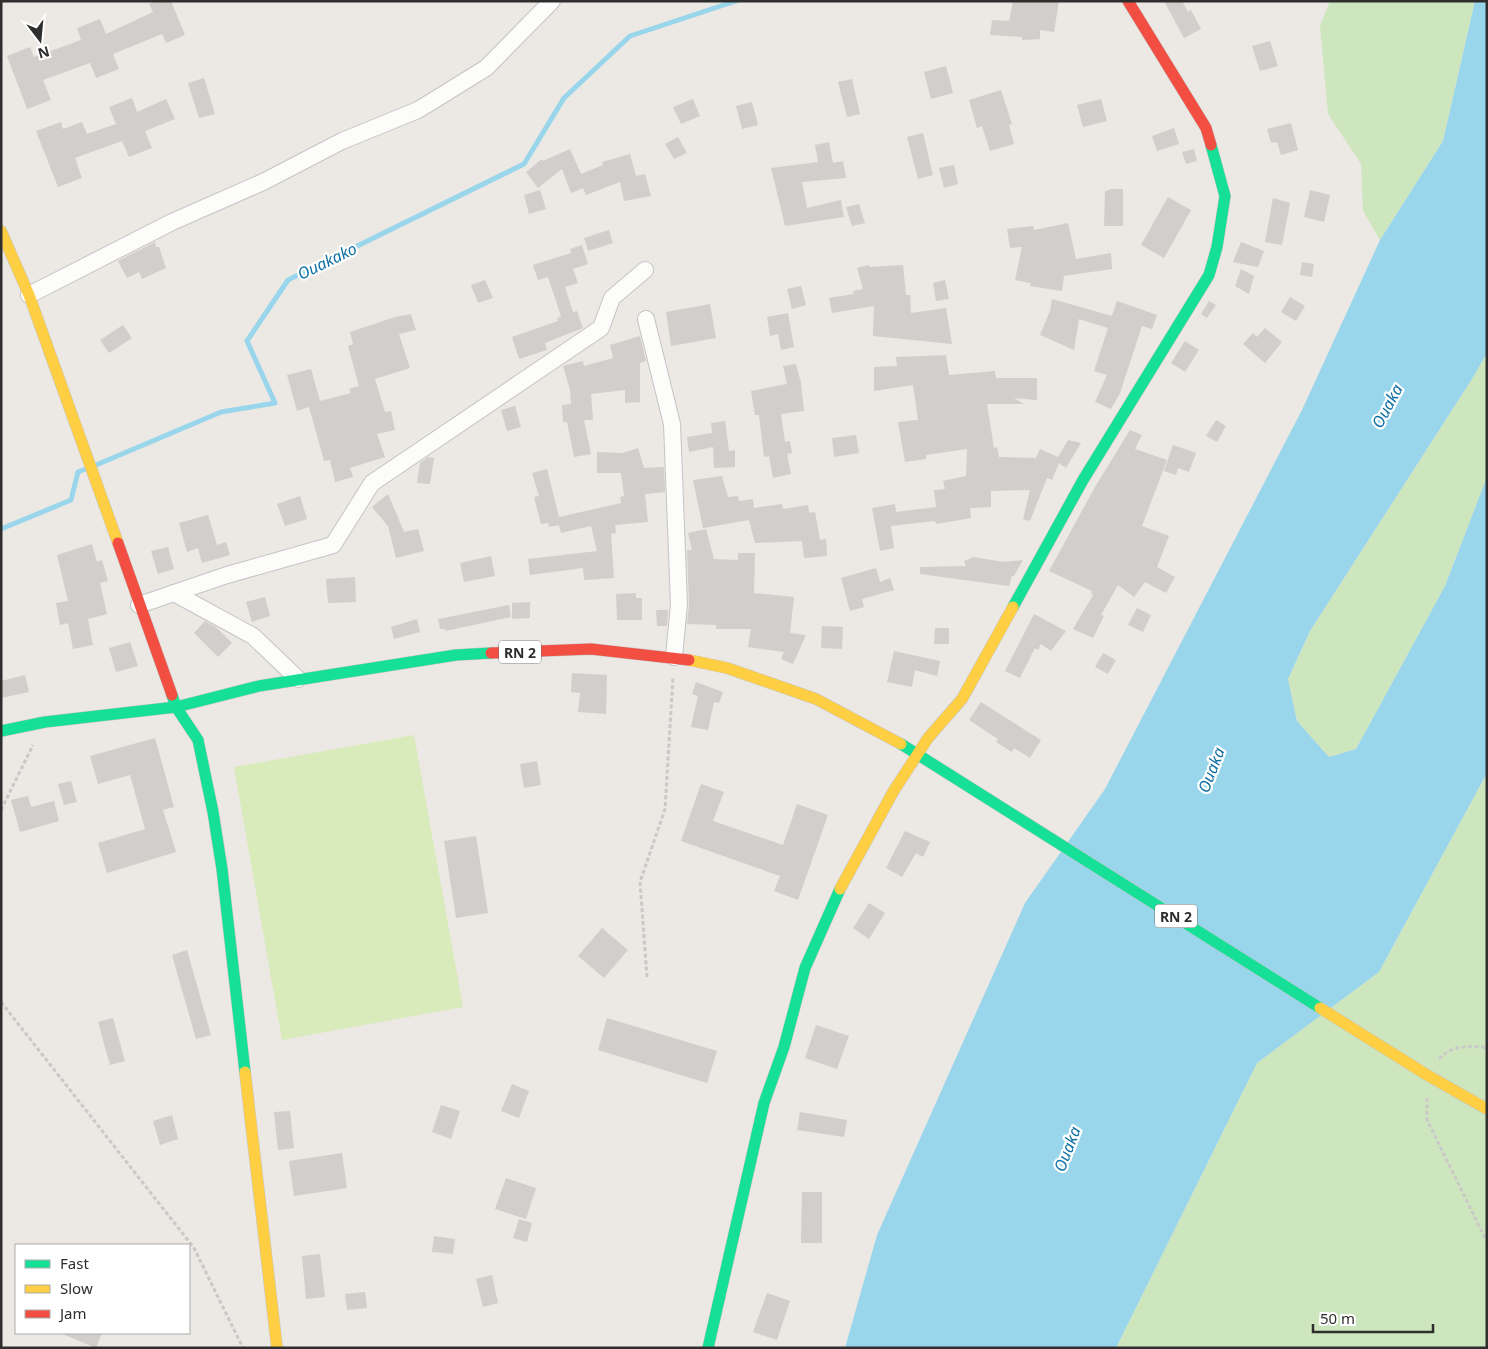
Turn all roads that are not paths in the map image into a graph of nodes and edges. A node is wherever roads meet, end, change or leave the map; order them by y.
1 (552, 1) edge
2 (1128, 1) edge
3 (1, 232) edge
4 (645, 270) dead end
5 (29, 295) junction
6 (646, 319) dead end
7 (174, 593) junction
8 (139, 605) junction
9 (674, 657) junction
10 (298, 680) junction
11 (176, 707) junction
12 (1, 731) edge
13 (918, 754) junction
14 (1487, 1109) edge
15 (277, 1348) edge
16 (708, 1348) edge

1 - 5 street
2 - 13 street
3 - 5 street
4 - 7 street
5 - 8 street
6 - 9 street
7 - 8 street
7 - 10 street
8 - 11 street
9 - 10 street, RN 2
9 - 13 street, RN 2
10 - 11 street, RN 2
11 - 12 street, RN 2
11 - 15 street
13 - 14 street, RN 2
13 - 16 street

